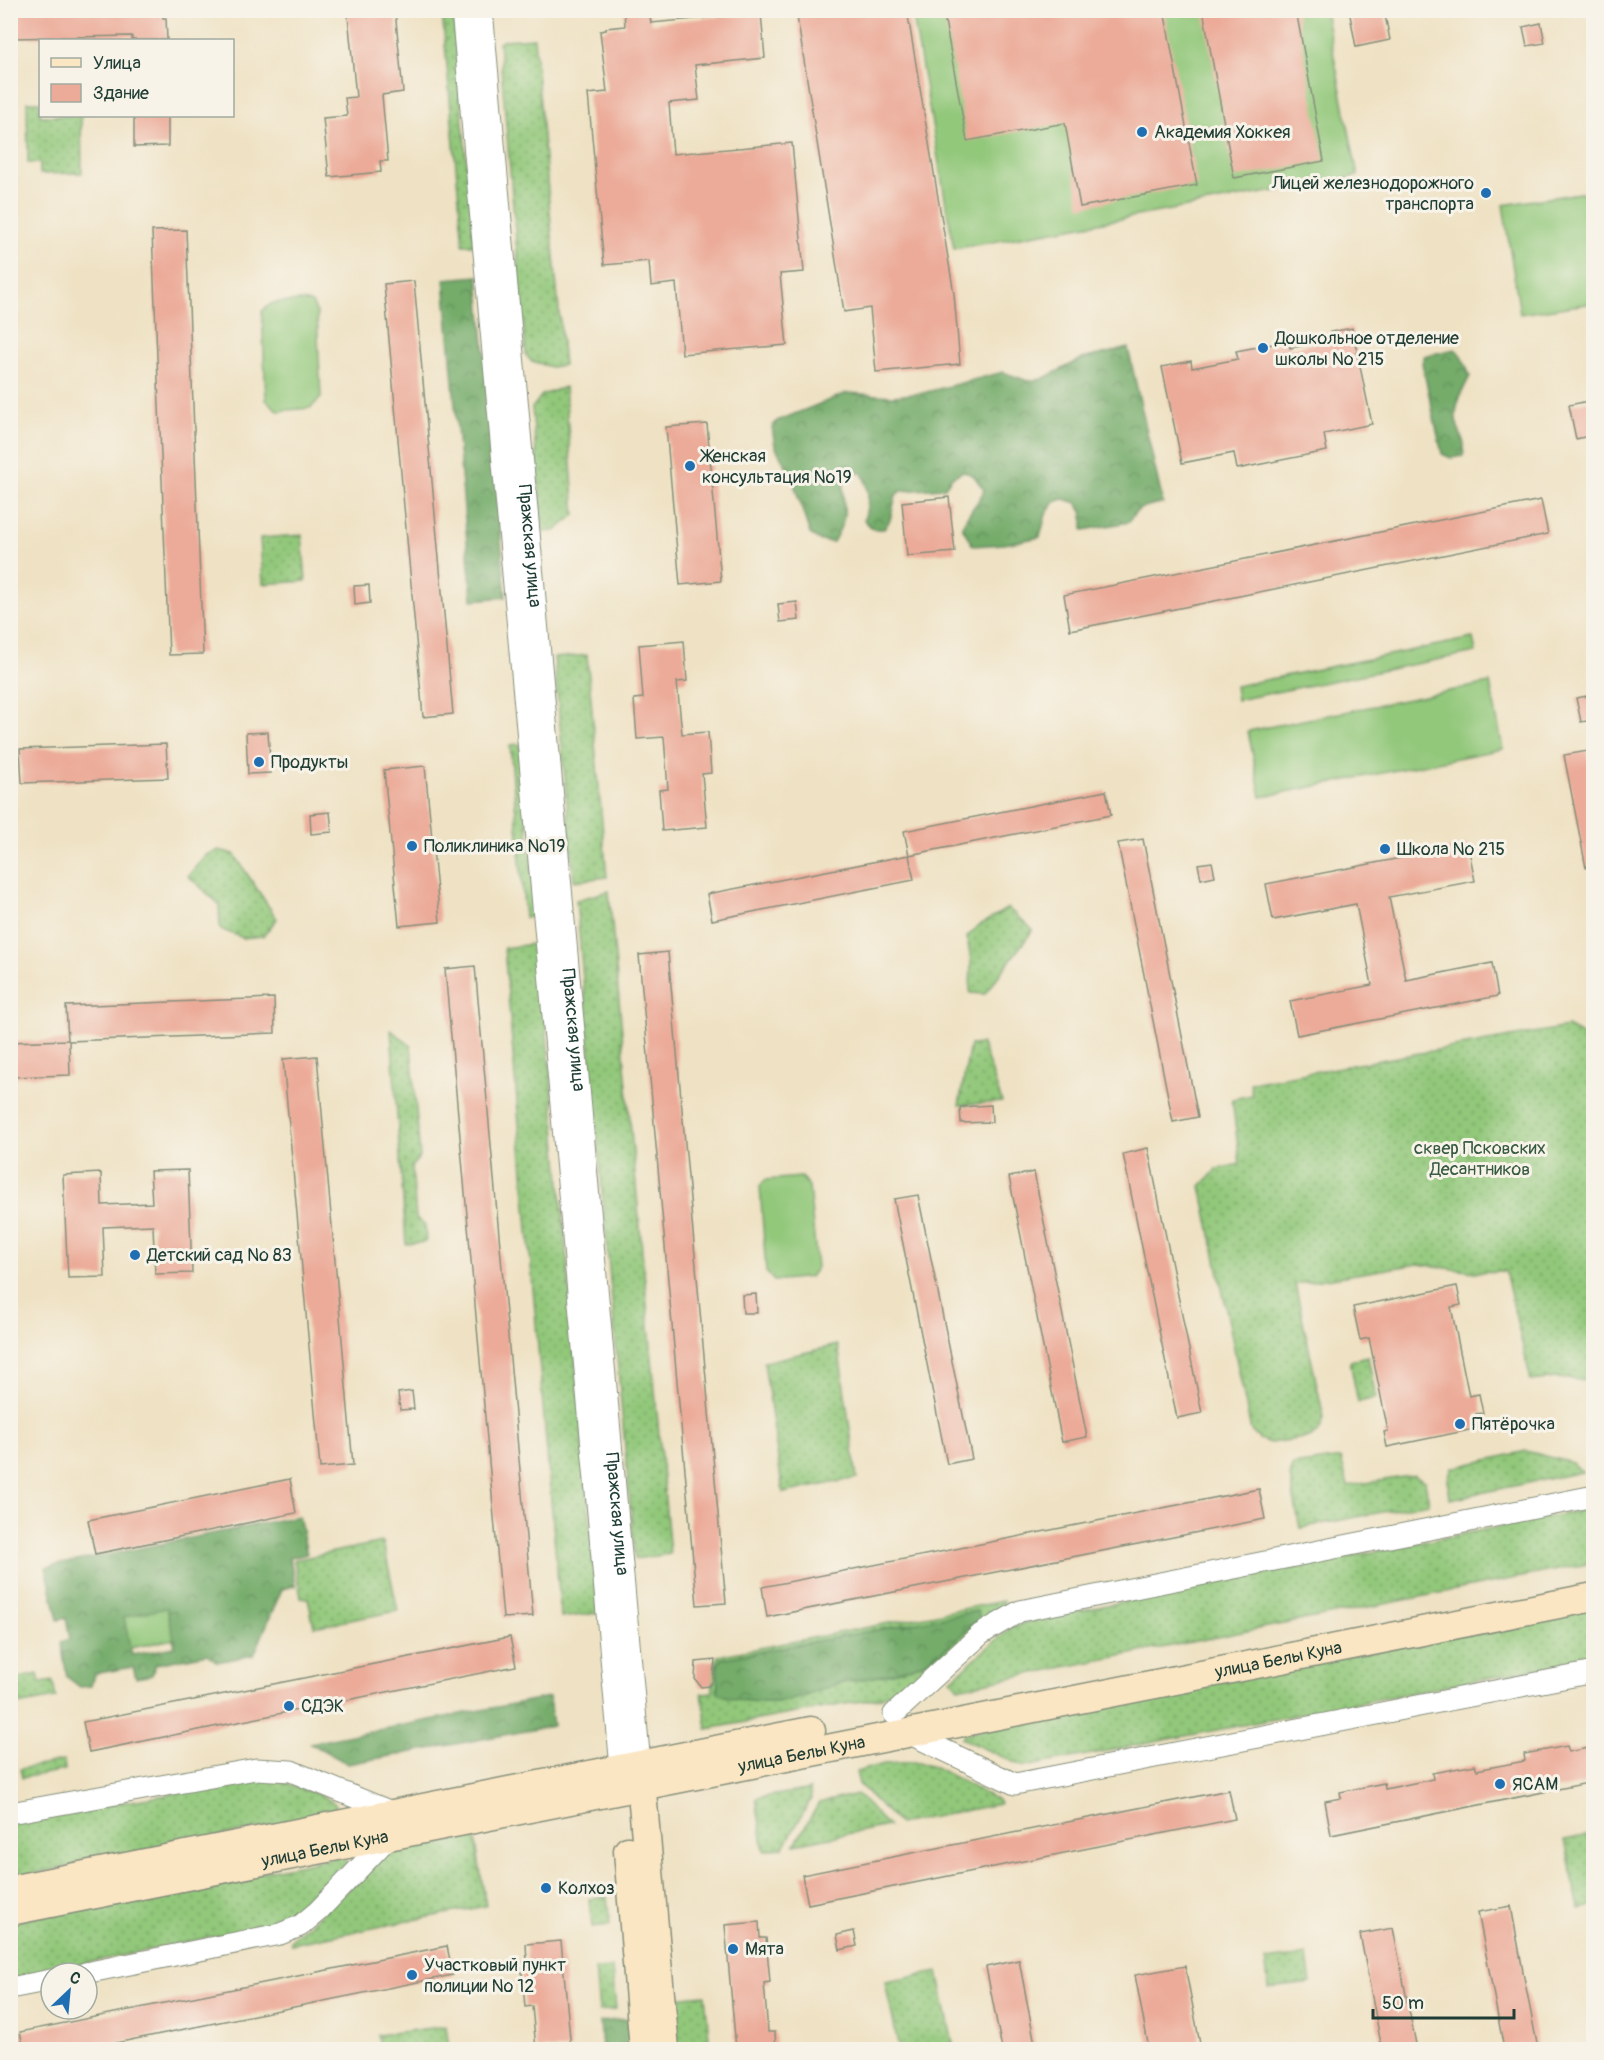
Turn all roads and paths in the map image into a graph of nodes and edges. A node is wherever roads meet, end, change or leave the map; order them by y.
1 (462, 10) edge
2 (482, 10) edge
3 (1593, 1496) edge
4 (1593, 1577) edge
5 (1593, 1597) edge
6 (1593, 1672) edge
7 (900, 1723) junction
8 (631, 1778) junction
9 (10, 1813) edge
10 (392, 1825) junction
11 (10, 1890) edge
12 (10, 1911) edge
13 (99, 1970) edge
14 (39, 1982) edge
15 (10, 1988) edge
16 (644, 2049) edge
17 (665, 2049) edge

1 - 8 street, Пражская улица
2 - 8 street, Пражская улица
3 - 7 street
4 - 7 street, улица Белы Куна
5 - 7 street, улица Белы Куна
6 - 7 street
7 - 8 street, улица Белы Куна
8 - 10 street, улица Белы Куна
8 - 16 street, Пражская улица
8 - 17 street, Пражская улица
9 - 10 street
10 - 11 street, улица Белы Куна
10 - 12 street, улица Белы Куна
10 - 13 street
14 - 15 street

